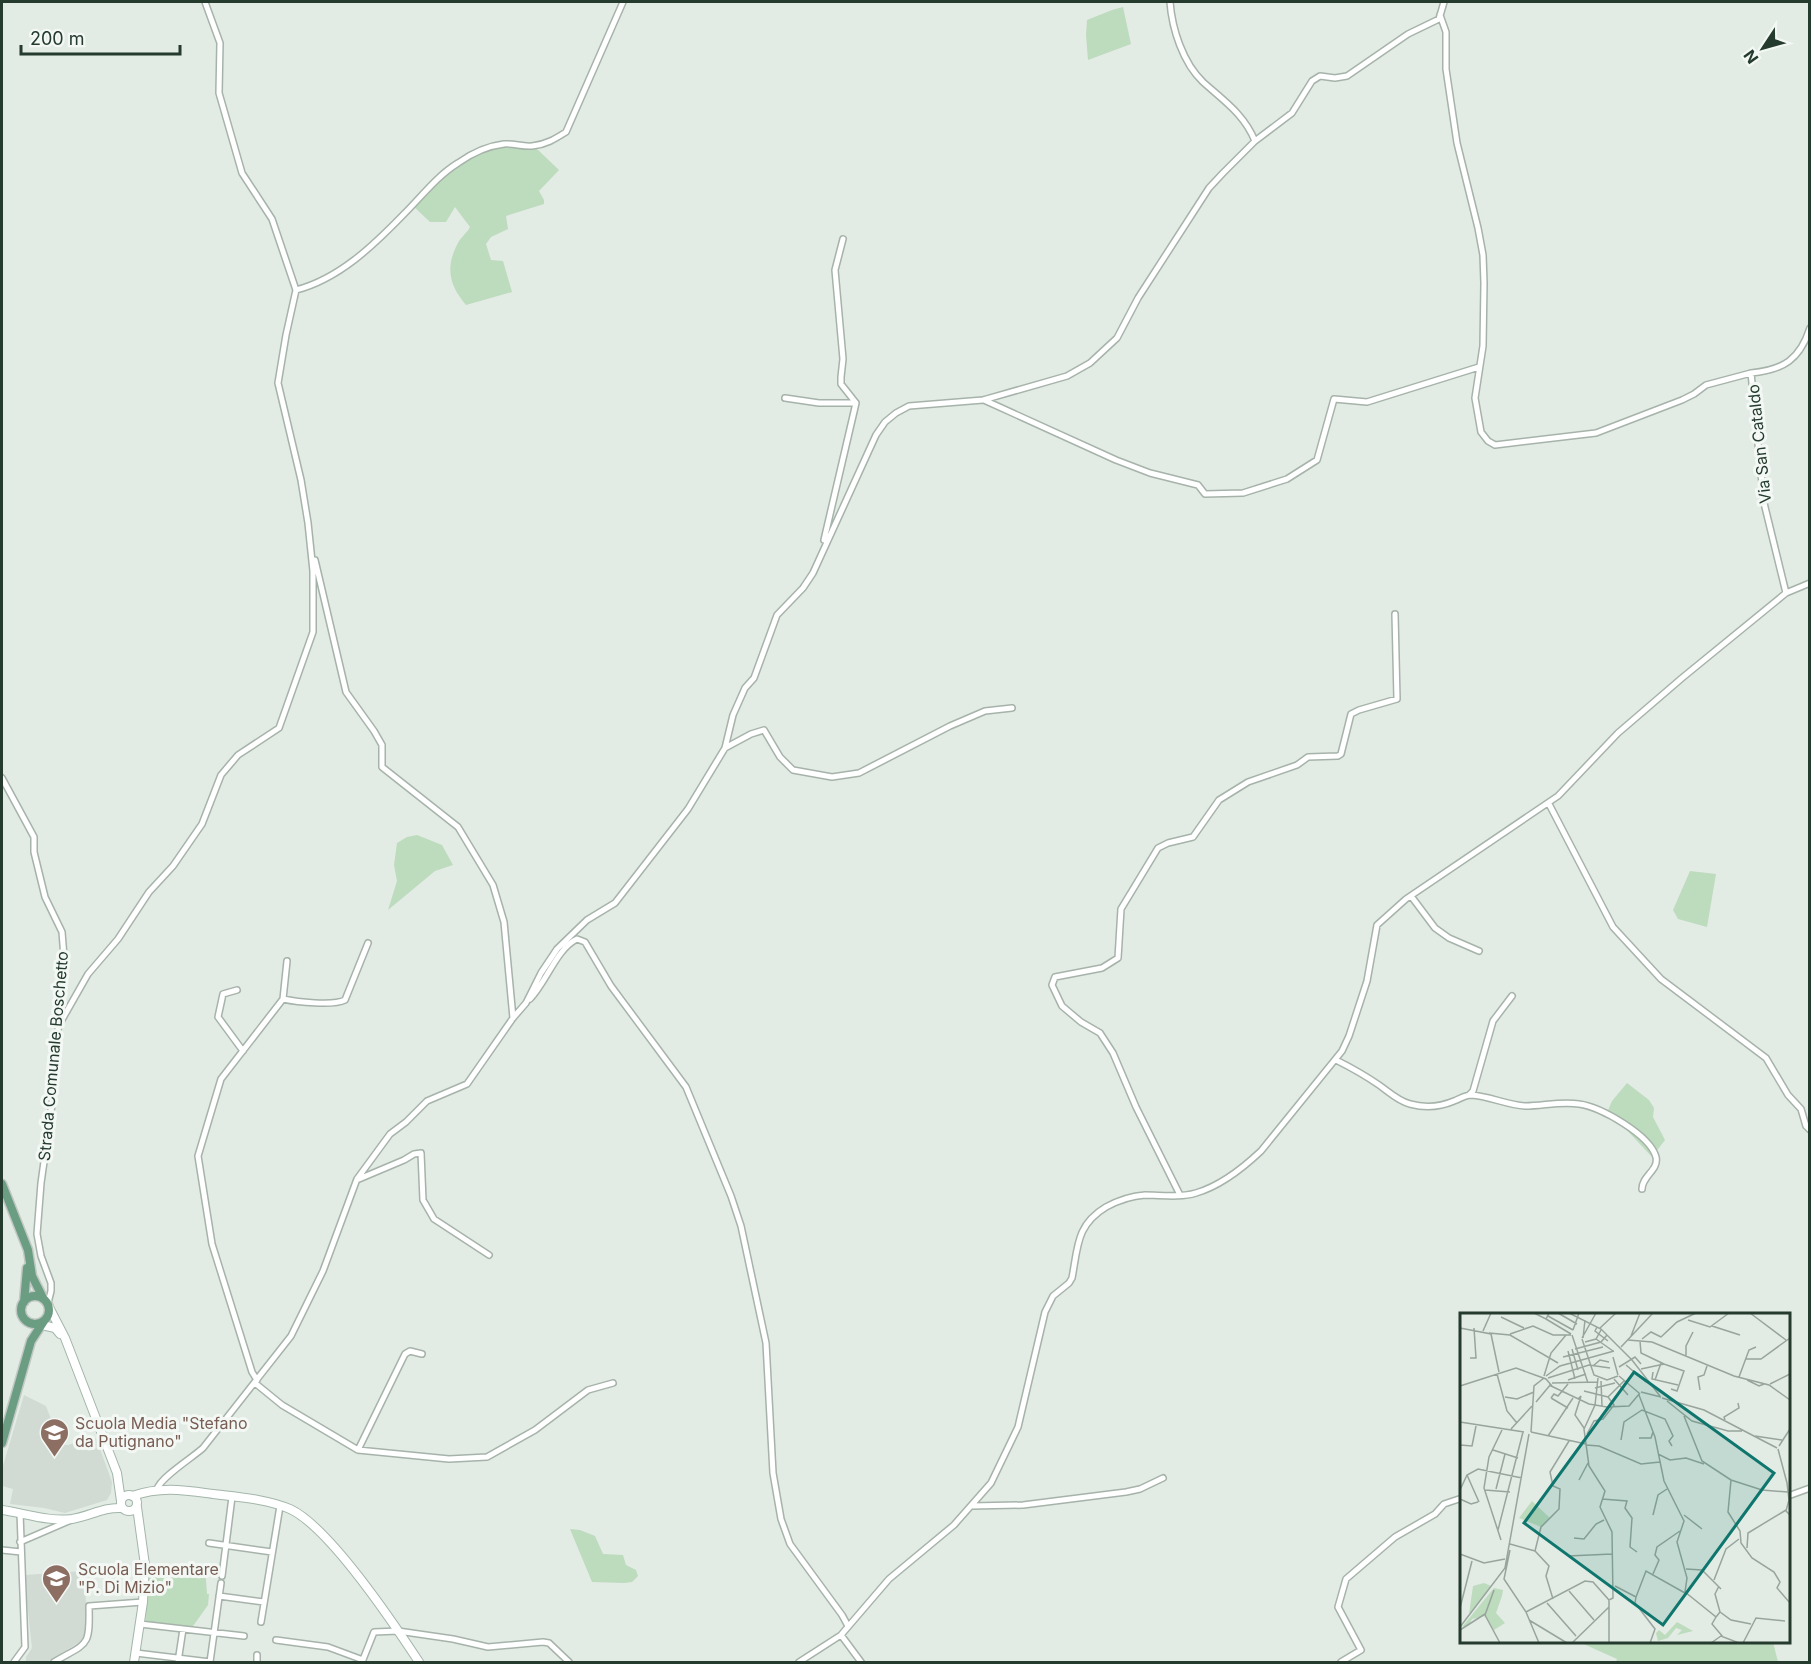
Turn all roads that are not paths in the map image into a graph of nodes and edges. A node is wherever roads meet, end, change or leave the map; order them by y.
1 (205, 2) edge
2 (623, 2) edge
3 (1170, 2) edge
4 (1444, 2) edge
5 (1440, 15) junction
6 (1255, 141) junction
7 (843, 239) dead end
8 (297, 290) junction
9 (1809, 328) edge
10 (1479, 367) junction
11 (1751, 373) junction
12 (785, 398) dead end
13 (983, 400) junction
14 (856, 403) junction
15 (309, 535) junction
16 (820, 557) junction
17 (1809, 583) edge
18 (1786, 593) junction
19 (1395, 614) dead end
20 (1012, 708) dead end
21 (725, 748) junction
22 (2, 778) edge
23 (1549, 804) junction
24 (1411, 896) junction
25 (368, 943) dead end
26 (1479, 951) dead end
27 (287, 961) dead end
28 (237, 990) dead end
29 (1512, 996) dead end
30 (283, 999) junction
31 (526, 1003) junction
32 (513, 1018) junction
33 (59, 1024) junction
34 (243, 1051) junction
35 (1336, 1060) junction
36 (1469, 1095) junction
37 (1809, 1130) edge
38 (357, 1179) junction
39 (2, 1184) edge
40 (1642, 1189) dead end
41 (1180, 1195) junction
42 (28, 1250) junction
43 (489, 1255) dead end
44 (47, 1275) junction
45 (39, 1289) junction
46 (32, 1296) junction
47 (24, 1302) junction
48 (46, 1303) junction
49 (26, 1320) junction
50 (42, 1324) junction
51 (31, 1341) junction
52 (66, 1342) junction
53 (422, 1354) dead end
54 (257, 1380) junction
55 (613, 1383) dead end
56 (2, 1443) edge
57 (358, 1450) junction
58 (117, 1473) junction
59 (1163, 1478) dead end
60 (1809, 1488) edge
61 (154, 1490) junction
62 (1790, 1495) edge
63 (232, 1497) junction
64 (1460, 1498) edge
65 (134, 1500) junction
66 (280, 1506) junction
67 (971, 1506) junction
68 (124, 1507) junction
69 (2, 1510) edge
70 (20, 1513) junction
71 (74, 1519) junction
72 (141, 1536) junction
73 (20, 1542) junction
74 (209, 1543) dead end
75 (226, 1546) junction
76 (2, 1550) edge
77 (21, 1552) junction
78 (272, 1552) junction
79 (222, 1576) dead end
80 (221, 1583) dead end
81 (219, 1596) junction
82 (143, 1602) junction
83 (264, 1602) junction
84 (261, 1622) dead end
85 (140, 1624) junction
86 (848, 1626) junction
87 (183, 1629) junction
88 (398, 1631) junction
89 (214, 1633) junction
90 (841, 1635) junction
91 (244, 1636) dead end
92 (276, 1640) dead end
93 (136, 1653) junction
94 (257, 1654) dead end
95 (179, 1660) edge
96 (363, 1661) edge
97 (14, 1662) edge
98 (54, 1662) edge
99 (134, 1662) edge
100 (210, 1662) edge
101 (257, 1662) edge
102 (418, 1662) edge
103 (569, 1662) edge
104 (799, 1662) edge
105 (861, 1662) edge
106 (1341, 1662) edge

1 - 8 street
2 - 8 street
3 - 6 street
4 - 5 street
5 - 6 street
5 - 10 street
6 - 13 street
7 - 14 street
8 - 15 street
9 - 11 street, Via San Cataldo
10 - 11 street
10 - 13 street
11 - 18 street, Via San Cataldo
12 - 14 street
13 - 16 street
14 - 16 street
15 - 32 street
15 - 33 street
16 - 21 street
17 - 18 street
18 - 23 street
19 - 41 street
20 - 21 street
21 - 31 street
22 - 33 street, Strada Comunale Boschetto
23 - 24 street
23 - 37 street
24 - 26 street
24 - 35 street
25 - 30 street
27 - 30 street
28 - 34 street
29 - 36 street
30 - 34 street
31 - 32 street
31 - 86 street
32 - 38 street
33 - 44 street, Strada Comunale Boschetto
34 - 54 street
35 - 36 street
35 - 41 street
36 - 40 street
38 - 43 street
38 - 54 street
39 - 42 main road
41 - 67 street
42 - 45 main road
42 - 47 main road
44 - 45 street
44 - 48 street, Strada Comunale Boschetto
45 - 46 main road
45 - 48 main road
46 - 47 main road
46 - 48 main road
47 - 49 main road
48 - 50 main road
48 - 52 main road
49 - 50 main road
49 - 51 main road
50 - 51 main road
50 - 52 main road
51 - 56 main road
52 - 58 main road
53 - 57 street
54 - 57 street
54 - 61 street
55 - 57 street
58 - 65 main road
58 - 68 main road
59 - 67 street
60 - 62 street
61 - 63 main road
61 - 65 main road
63 - 66 main road
63 - 75 street
64 - 106 street
65 - 68 main road
65 - 68 main road
65 - 72 main road
66 - 78 street
66 - 88 main road
67 - 86 street
68 - 71 main road
68 - 72 main road
69 - 70 main road
70 - 71 main road
70 - 73 street
71 - 73 street
72 - 82 main road
73 - 77 street
74 - 75 street
75 - 78 street
75 - 79 street
76 - 77 street
77 - 97 street
78 - 83 street
80 - 81 street
81 - 83 street
81 - 89 street
82 - 85 main road
82 - 98 street
83 - 84 street
85 - 87 street
85 - 93 main road
86 - 90 street
87 - 89 street
87 - 95 street
88 - 96 street
88 - 102 main road
88 - 103 street
89 - 91 street
89 - 100 street
90 - 104 street
90 - 105 street
92 - 96 street
93 - 95 street
93 - 99 main road
94 - 101 street
95 - 100 street

